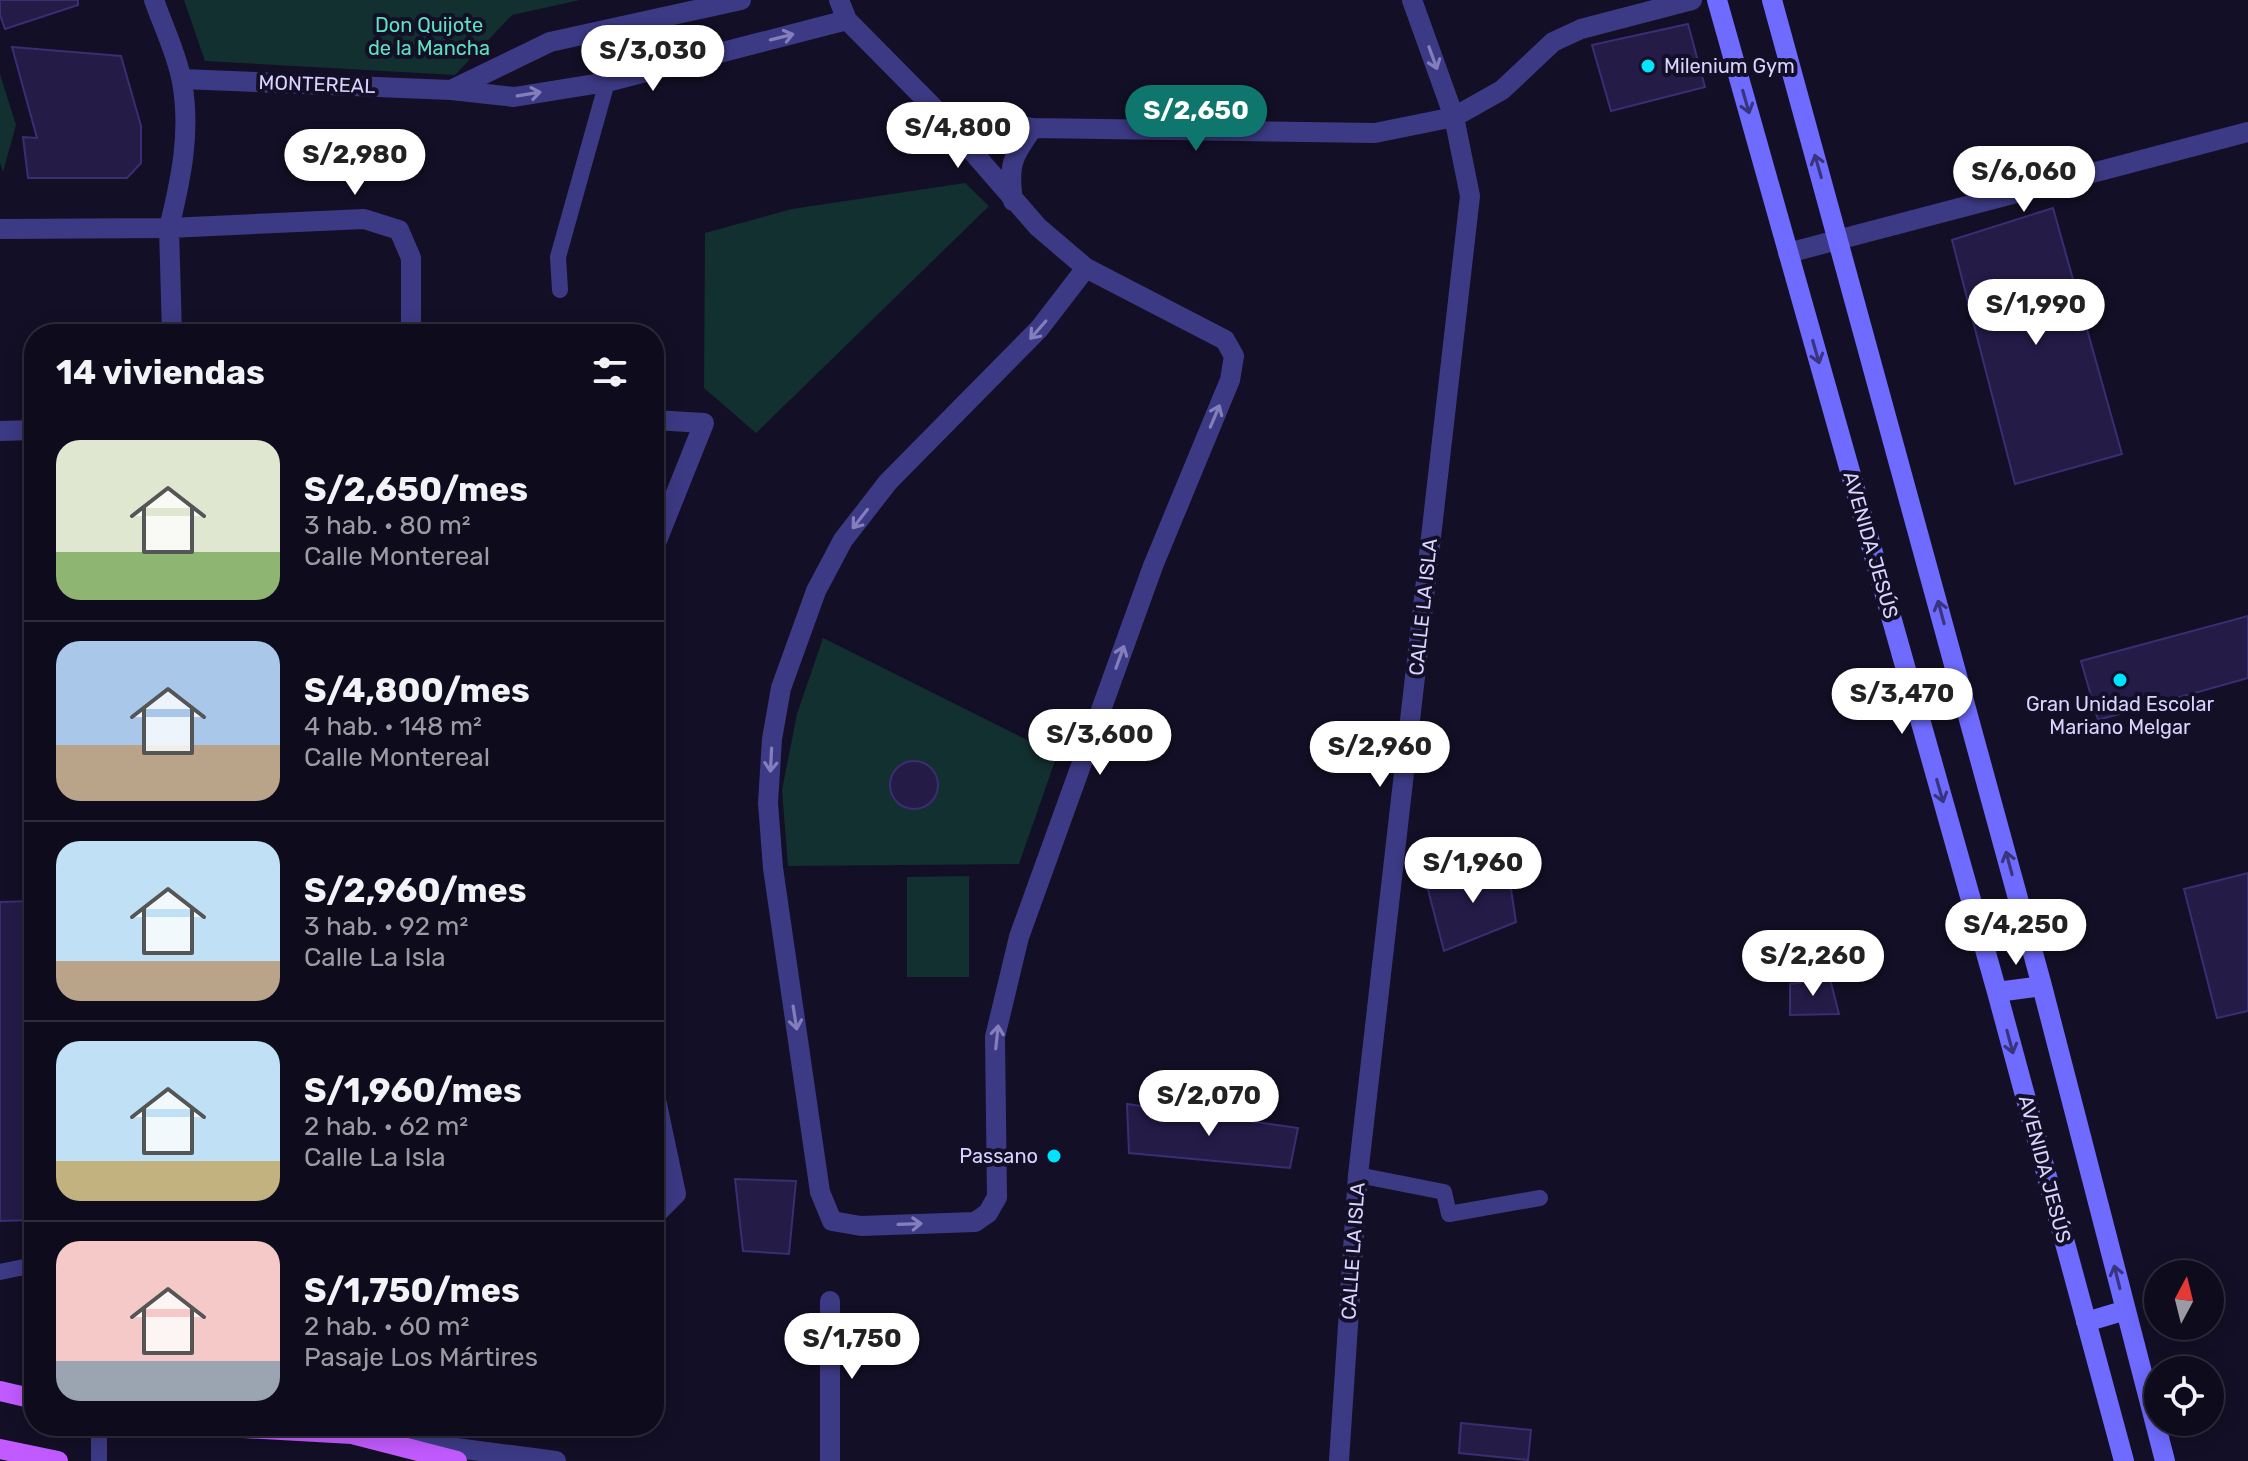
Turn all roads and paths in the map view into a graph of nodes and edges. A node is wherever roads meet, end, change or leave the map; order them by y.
1 (154, 0) edge
2 (741, 0) edge
3 (839, 0) edge
4 (1412, 0) edge
5 (1692, 0) edge
6 (1717, 0) edge
7 (1772, 0) edge
8 (847, 20) junction
9 (182, 79) junction
10 (607, 82) junction
11 (451, 90) junction
12 (937, 111) junction
13 (1454, 117) junction
14 (1033, 128) junction
15 (2248, 132) edge
16 (1013, 201) junction
17 (169, 228) junction
18 (0, 229) edge
19 (1840, 240) junction
20 (1788, 253) junction
21 (1086, 268) junction
22 (560, 290) dead end
23 (172, 324) edge
24 (411, 324) edge
25 (664, 421) edge
26 (24, 430) edge
27 (0, 431) edge
28 (664, 523) edge
29 (2042, 986) junction
30 (1997, 992) junction
31 (664, 1137) edge
32 (1358, 1175) junction
33 (1540, 1198) dead end
34 (664, 1206) edge
35 (24, 1267) edge
36 (0, 1272) edge
37 (830, 1301) dead end
38 (2126, 1310) junction
39 (2086, 1322) junction
40 (0, 1391) edge
41 (24, 1397) edge
42 (99, 1436) edge
43 (372, 1436) edge
44 (391, 1436) edge
45 (0, 1449) edge
46 (58, 1461) edge
47 (99, 1461) edge
48 (457, 1461) edge
49 (556, 1461) edge
50 (830, 1461) edge
51 (1339, 1461) edge
52 (2124, 1461) edge
53 (2165, 1461) edge

1 - 9 street
2 - 11 street, MONTEREAL
3 - 8 street
4 -> 13 street, CALLE LA ISLA
5 - 13 street
6 -> 20 main road, AVENIDA JESÚS
19 -> 7 main road
10 -> 8 street, MONTEREAL
8 - 12 street
9 - 11 street, MONTEREAL
9 - 17 street
11 -> 10 street, MONTEREAL
10 - 22 lane
12 - 14 street
12 - 16 street
13 - 14 street
13 - 32 street, CALLE LA ISLA
14 - 16 street
15 - 19 street
16 - 21 street
17 - 18 street
17 - 23 street
17 - 24 street
19 - 20 street
29 -> 19 main road
20 -> 30 main road, AVENIDA JESÚS
21 -> 21 street
25 - 28 street
26 - 27 street
29 - 30 main road
38 -> 29 main road
30 -> 39 main road, AVENIDA JESÚS
31 - 34 street
32 - 33 lane
32 - 51 street, CALLE LA ISLA
35 - 36 lane
37 - 50 street
38 - 39 main road
38 - 53 main road
39 - 52 main road, AVENIDA JESÚS
40 - 41 main road
42 - 47 lane
43 - 48 main road
44 - 49 street
45 - 46 main road

